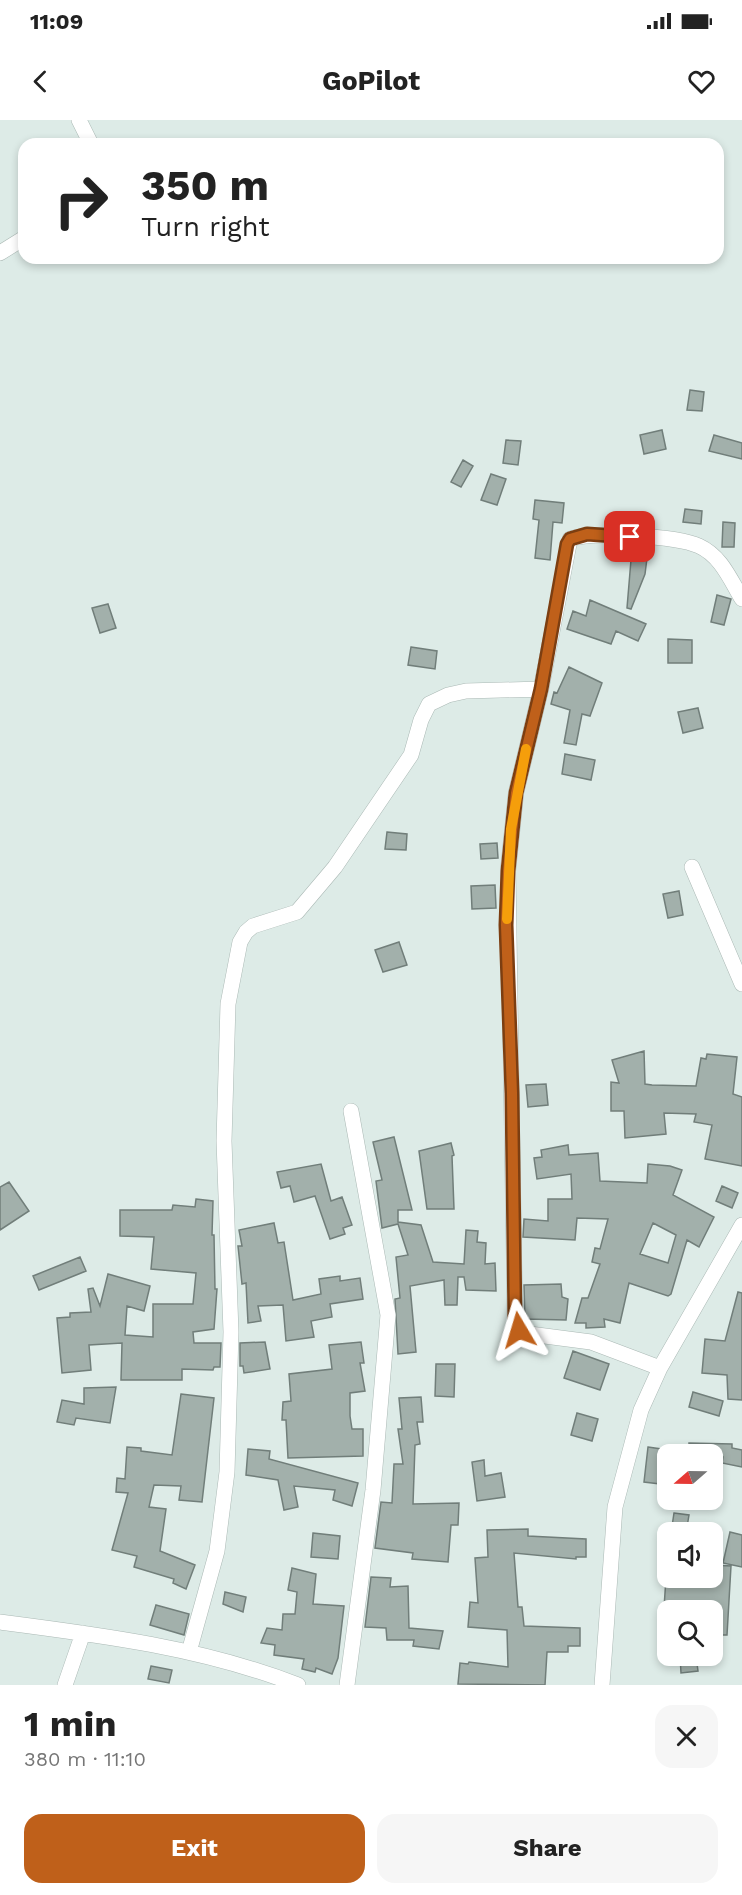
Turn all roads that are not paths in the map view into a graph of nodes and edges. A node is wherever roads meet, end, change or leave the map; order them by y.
1 (79, 120) edge
2 (88, 138) edge
3 (18, 241) edge
4 (0, 253) edge
5 (742, 599) edge
6 (541, 689) junction
7 (692, 867) dead end
8 (742, 984) edge
9 (351, 1111) dead end
10 (742, 1225) edge
11 (660, 1368) junction
12 (0, 1622) edge
13 (82, 1633) junction
14 (189, 1652) junction
15 (65, 1685) edge
16 (298, 1685) edge
17 (347, 1685) edge
18 (602, 1685) edge

1 - 2 street
3 - 4 street
5 - 6 street
6 - 11 street
6 - 14 street
7 - 8 street
9 - 17 street
10 - 11 street
11 - 18 street
12 - 13 street
13 - 14 street
13 - 15 street
14 - 16 street

